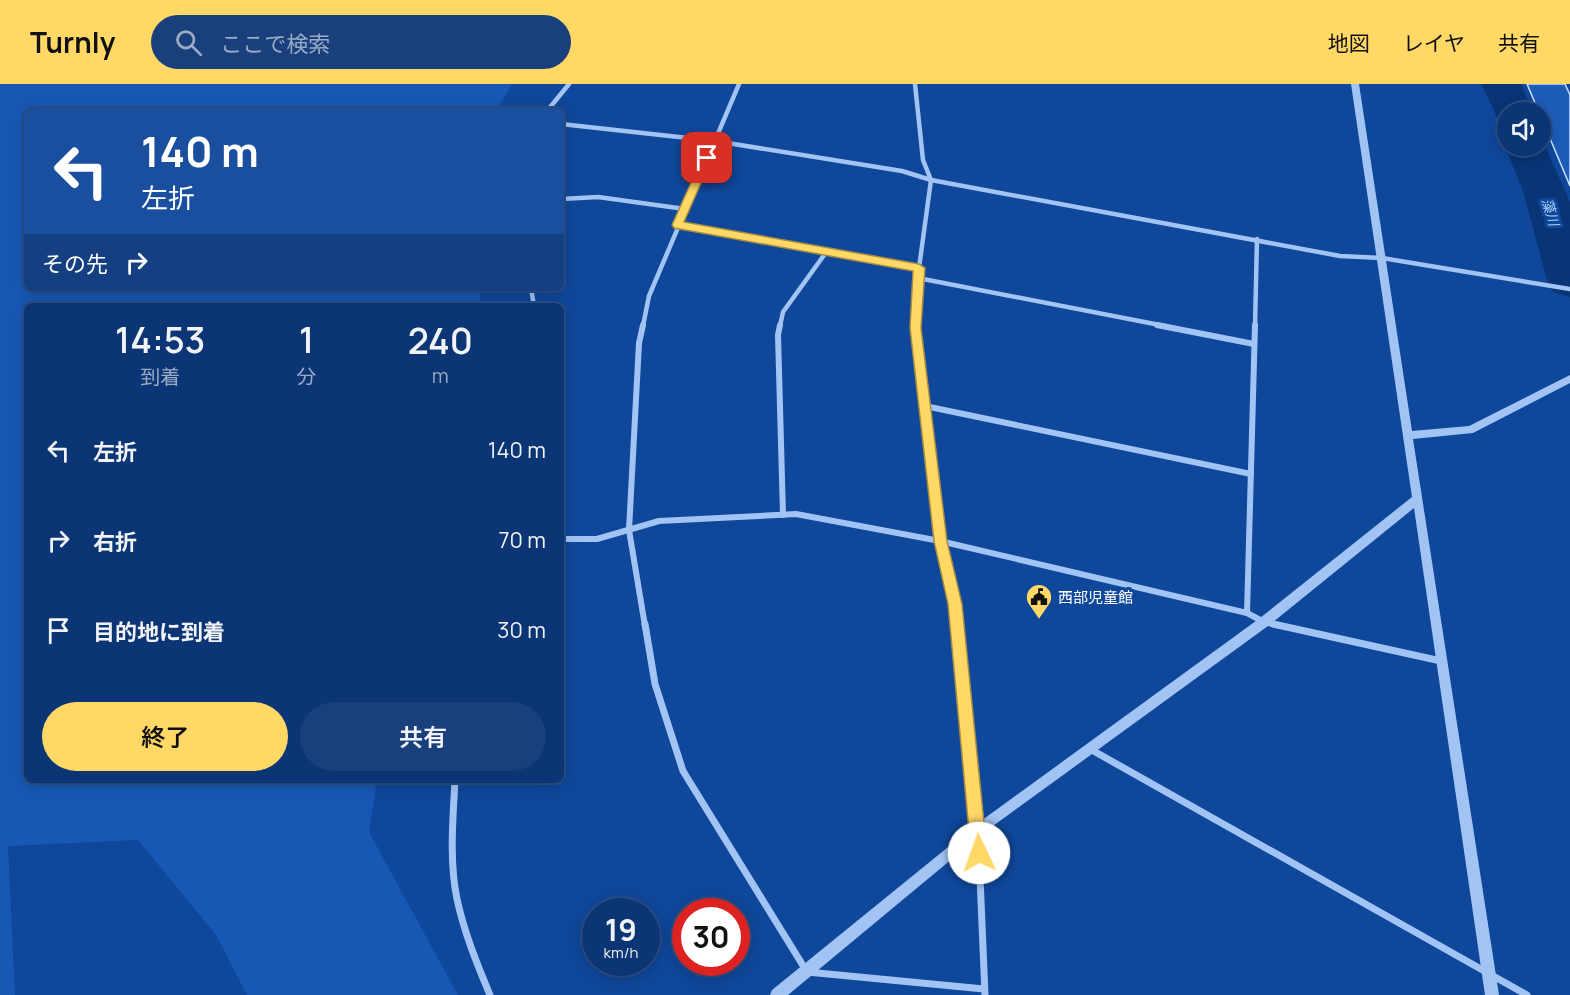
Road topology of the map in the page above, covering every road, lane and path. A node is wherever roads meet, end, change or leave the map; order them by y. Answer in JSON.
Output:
{"nodes":[{"id":1,"x":569,"y":84,"type":"edge"},
{"id":2,"x":739,"y":84,"type":"edge"},
{"id":3,"x":915,"y":84,"type":"edge"},
{"id":4,"x":1355,"y":84,"type":"edge"},
{"id":5,"x":550,"y":108,"type":"edge"},
{"id":6,"x":564,"y":124,"type":"edge"},
{"id":7,"x":715,"y":141,"type":"junction"},
{"id":8,"x":931,"y":180,"type":"junction"},
{"id":9,"x":564,"y":198,"type":"edge"},
{"id":10,"x":685,"y":209,"type":"junction"},
{"id":11,"x":678,"y":225,"type":"junction"},
{"id":12,"x":1257,"y":239,"type":"junction"},
{"id":13,"x":827,"y":251,"type":"junction"},
{"id":14,"x":1382,"y":258,"type":"junction"},
{"id":15,"x":919,"y":268,"type":"junction"},
{"id":16,"x":918,"y":278,"type":"junction"},
{"id":17,"x":1570,"y":289,"type":"edge"},
{"id":18,"x":1254,"y":344,"type":"junction"},
{"id":19,"x":1570,"y":379,"type":"edge"},
{"id":20,"x":925,"y":406,"type":"junction"},
{"id":21,"x":1408,"y":435,"type":"junction"},
{"id":22,"x":1251,"y":474,"type":"junction"},
{"id":23,"x":1417,"y":498,"type":"junction"},
{"id":24,"x":783,"y":515,"type":"junction"},
{"id":25,"x":629,"y":530,"type":"junction"},
{"id":26,"x":564,"y":539,"type":"edge"},
{"id":27,"x":940,"y":541,"type":"junction"},
{"id":28,"x":1247,"y":613,"type":"junction"},
{"id":29,"x":1264,"y":622,"type":"junction"},
{"id":30,"x":1441,"y":661,"type":"junction"},
{"id":31,"x":1090,"y":749,"type":"junction"},
{"id":32,"x":455,"y":783,"type":"edge"},
{"id":33,"x":978,"y":830,"type":"junction"},
{"id":34,"x":807,"y":972,"type":"junction"},
{"id":35,"x":1489,"y":972,"type":"junction"},
{"id":36,"x":985,"y":992,"type":"edge"},
{"id":37,"x":490,"y":995,"type":"edge"},
{"id":38,"x":777,"y":995,"type":"edge"},
{"id":39,"x":1492,"y":995,"type":"edge"},
{"id":40,"x":1527,"y":995,"type":"edge"}],
"edges":[{"from":1,"to":5,"type":"street"},
{"from":2,"to":7,"type":"street"},
{"from":3,"to":8,"type":"street"},
{"from":4,"to":14,"type":"street"},
{"from":6,"to":7,"type":"street"},
{"from":7,"to":8,"type":"street"},
{"from":7,"to":10,"type":"street"},
{"from":8,"to":12,"type":"street"},
{"from":8,"to":15,"type":"street"},
{"from":9,"to":10,"type":"street"},
{"from":10,"to":11,"type":"street"},
{"from":11,"to":13,"type":"street"},
{"from":11,"to":25,"type":"street"},
{"from":12,"to":14,"type":"street"},
{"from":12,"to":18,"type":"street"},
{"from":13,"to":15,"type":"street"},
{"from":13,"to":24,"type":"street"},
{"from":14,"to":17,"type":"street"},
{"from":14,"to":21,"type":"street"},
{"from":15,"to":16,"type":"street"},
{"from":16,"to":18,"type":"street"},
{"from":16,"to":20,"type":"street"},
{"from":18,"to":22,"type":"street"},
{"from":19,"to":21,"type":"street"},
{"from":20,"to":22,"type":"street"},
{"from":20,"to":27,"type":"street"},
{"from":21,"to":23,"type":"street"},
{"from":22,"to":28,"type":"street"},
{"from":23,"to":29,"type":"street"},
{"from":23,"to":30,"type":"street"},
{"from":24,"to":25,"type":"street"},
{"from":24,"to":27,"type":"street"},
{"from":25,"to":26,"type":"street"},
{"from":25,"to":34,"type":"street"},
{"from":27,"to":28,"type":"street"},
{"from":27,"to":33,"type":"street"},
{"from":28,"to":29,"type":"street"},
{"from":29,"to":30,"type":"street"},
{"from":29,"to":31,"type":"street"},
{"from":30,"to":35,"type":"street"},
{"from":31,"to":33,"type":"street"},
{"from":31,"to":35,"type":"street"},
{"from":32,"to":37,"type":"street"},
{"from":33,"to":34,"type":"street"},
{"from":33,"to":36,"type":"street"},
{"from":34,"to":36,"type":"street"},
{"from":34,"to":38,"type":"street"},
{"from":35,"to":39,"type":"street"},
{"from":35,"to":40,"type":"street"}]}
